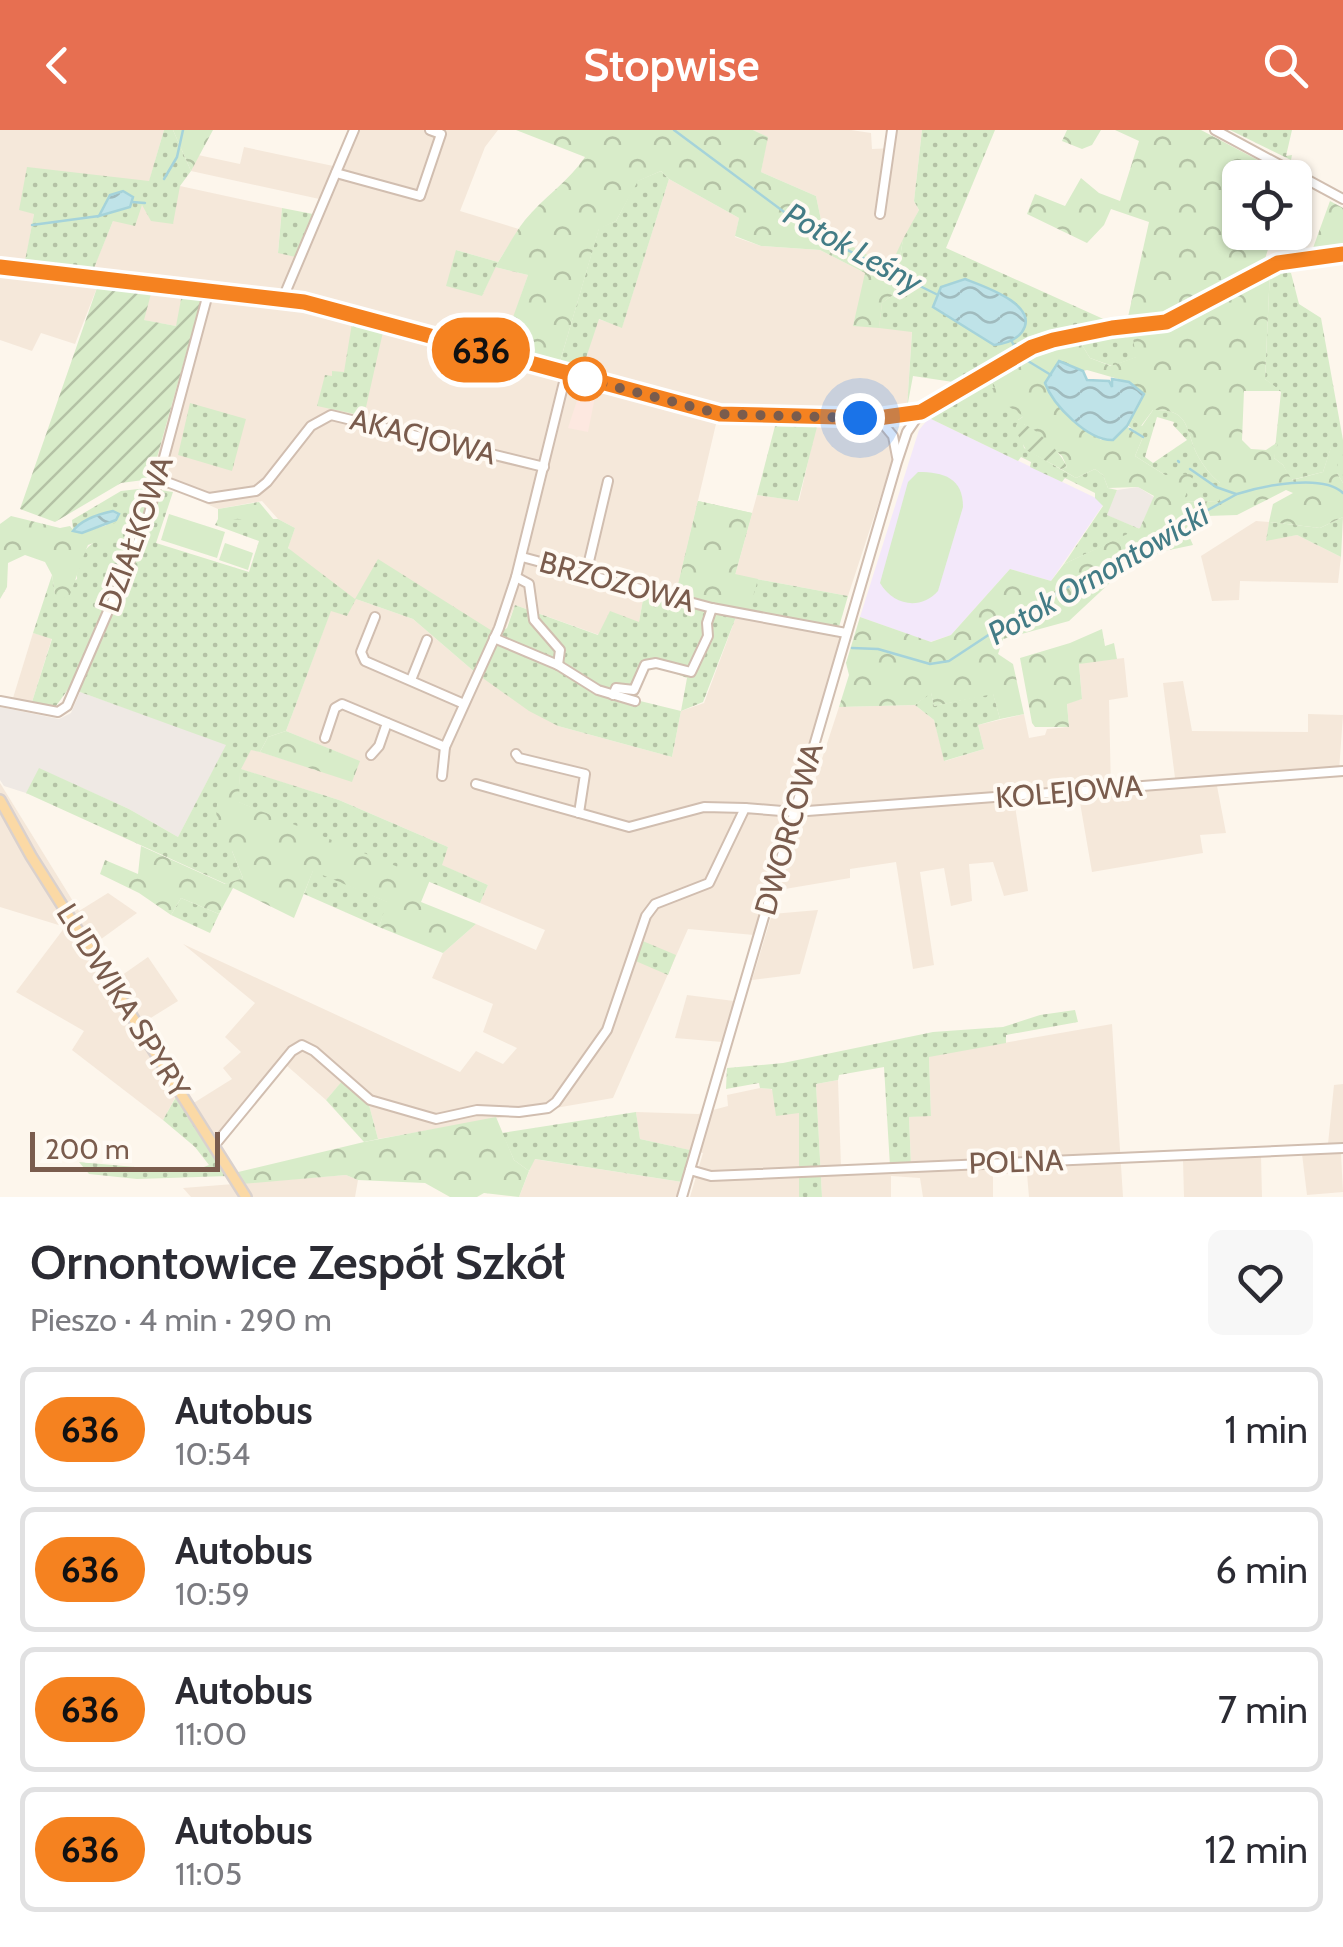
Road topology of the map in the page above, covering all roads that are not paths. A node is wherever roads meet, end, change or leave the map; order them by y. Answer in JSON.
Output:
{"nodes":[{"id":1,"x":354,"y":130,"type":"edge"},
{"id":2,"x":430,"y":130,"type":"edge"},
{"id":3,"x":892,"y":130,"type":"edge"},
{"id":4,"x":1214,"y":130,"type":"edge"},
{"id":5,"x":336,"y":173,"type":"junction"},
{"id":6,"x":1343,"y":199,"type":"edge"},
{"id":7,"x":880,"y":214,"type":"dead end"},
{"id":8,"x":1343,"y":254,"type":"edge"},
{"id":9,"x":0,"y":267,"type":"edge"},
{"id":10,"x":209,"y":290,"type":"junction"},
{"id":11,"x":283,"y":298,"type":"junction"},
{"id":12,"x":566,"y":374,"type":"junction"},
{"id":13,"x":921,"y":412,"type":"junction"},
{"id":14,"x":878,"y":418,"type":"junction"},
{"id":15,"x":900,"y":418,"type":"junction"},
{"id":16,"x":906,"y":433,"type":"junction"},
{"id":17,"x":892,"y":435,"type":"junction"},
{"id":18,"x":897,"y":462,"type":"junction"},
{"id":19,"x":544,"y":468,"type":"junction"},
{"id":20,"x":159,"y":479,"type":"junction"},
{"id":21,"x":608,"y":481,"type":"dead end"},
{"id":22,"x":522,"y":556,"type":"junction"},
{"id":23,"x":586,"y":574,"type":"junction"},
{"id":24,"x":516,"y":576,"type":"junction"},
{"id":25,"x":712,"y":608,"type":"junction"},
{"id":26,"x":375,"y":617,"type":"dead end"},
{"id":27,"x":846,"y":634,"type":"junction"},
{"id":28,"x":494,"y":638,"type":"junction"},
{"id":29,"x":428,"y":640,"type":"dead end"},
{"id":30,"x":558,"y":665,"type":"junction"},
{"id":31,"x":411,"y":680,"type":"junction"},
{"id":32,"x":613,"y":695,"type":"junction"},
{"id":33,"x":0,"y":701,"type":"edge"},
{"id":34,"x":635,"y":702,"type":"dead end"},
{"id":35,"x":464,"y":704,"type":"junction"},
{"id":36,"x":387,"y":723,"type":"junction"},
{"id":37,"x":325,"y":738,"type":"dead end"},
{"id":38,"x":445,"y":747,"type":"junction"},
{"id":39,"x":516,"y":754,"type":"dead end"},
{"id":40,"x":371,"y":755,"type":"dead end"},
{"id":41,"x":1343,"y":771,"type":"edge"},
{"id":42,"x":442,"y":776,"type":"dead end"},
{"id":43,"x":476,"y":784,"type":"dead end"},
{"id":44,"x":0,"y":800,"type":"edge"},
{"id":45,"x":745,"y":808,"type":"junction"},
{"id":46,"x":794,"y":812,"type":"junction"},
{"id":47,"x":580,"y":813,"type":"junction"},
{"id":48,"x":214,"y":1146,"type":"junction"},
{"id":49,"x":1343,"y":1148,"type":"edge"},
{"id":50,"x":690,"y":1170,"type":"junction"},
{"id":51,"x":246,"y":1197,"type":"edge"},
{"id":52,"x":682,"y":1197,"type":"edge"}],
"edges":[{"from":1,"to":5,"type":"street"},
{"from":2,"to":5,"type":"street"},
{"from":3,"to":7,"type":"street"},
{"from":4,"to":6,"type":"street"},
{"from":5,"to":11,"type":"street"},
{"from":8,"to":13,"type":"street"},
{"from":9,"to":10,"type":"street"},
{"from":10,"to":11,"type":"street"},
{"from":10,"to":20,"type":"street","name":"DZIAŁKOWA"},
{"from":11,"to":12,"type":"street"},
{"from":12,"to":14,"type":"street"},
{"from":12,"to":19,"type":"street"},
{"from":13,"to":15,"type":"street"},
{"from":13,"to":16,"type":"street","name":"DWORCOWA"},
{"from":14,"to":15,"type":"street"},
{"from":14,"to":17,"type":"street"},
{"from":15,"to":16,"type":"street"},
{"from":15,"to":17,"type":"street"},
{"from":16,"to":17,"type":"street"},
{"from":16,"to":18,"type":"street","name":"DWORCOWA"},
{"from":17,"to":18,"type":"street","name":"DWORCOWA"},
{"from":18,"to":27,"type":"street","name":"DWORCOWA"},
{"from":19,"to":20,"type":"street","name":"AKACJOWA"},
{"from":19,"to":22,"type":"street"},
{"from":20,"to":33,"type":"street","name":"DZIAŁKOWA"},
{"from":21,"to":23,"type":"street"},
{"from":22,"to":23,"type":"street","name":"BRZOZOWA"},
{"from":22,"to":24,"type":"street"},
{"from":23,"to":25,"type":"street","name":"BRZOZOWA"},
{"from":24,"to":28,"type":"street"},
{"from":24,"to":30,"type":"street"},
{"from":25,"to":27,"type":"street","name":"BRZOZOWA"},
{"from":25,"to":32,"type":"street","name":"BRZOZOWA"},
{"from":26,"to":31,"type":"street"},
{"from":27,"to":46,"type":"street","name":"DWORCOWA"},
{"from":28,"to":30,"type":"street"},
{"from":28,"to":35,"type":"street"},
{"from":29,"to":31,"type":"street"},
{"from":30,"to":32,"type":"street"},
{"from":31,"to":35,"type":"street"},
{"from":32,"to":34,"type":"street"},
{"from":35,"to":38,"type":"street"},
{"from":36,"to":37,"type":"street"},
{"from":36,"to":38,"type":"street"},
{"from":36,"to":40,"type":"street"},
{"from":38,"to":42,"type":"street"},
{"from":39,"to":47,"type":"street"},
{"from":41,"to":46,"type":"street","name":"KOLEJOWA"},
{"from":43,"to":47,"type":"street","name":"KOLEJOWA"},
{"from":44,"to":48,"type":"main road","name":"LUDWIKA SPYRY"},
{"from":45,"to":46,"type":"street","name":"KOLEJOWA"},
{"from":45,"to":47,"type":"street","name":"KOLEJOWA"},
{"from":45,"to":48,"type":"street"},
{"from":46,"to":50,"type":"street","name":"DWORCOWA"},
{"from":48,"to":51,"type":"main road","name":"LUDWIKA SPYRY"},
{"from":49,"to":50,"type":"street","name":"POLNA"},
{"from":50,"to":52,"type":"street","name":"DWORCOWA"}]}
